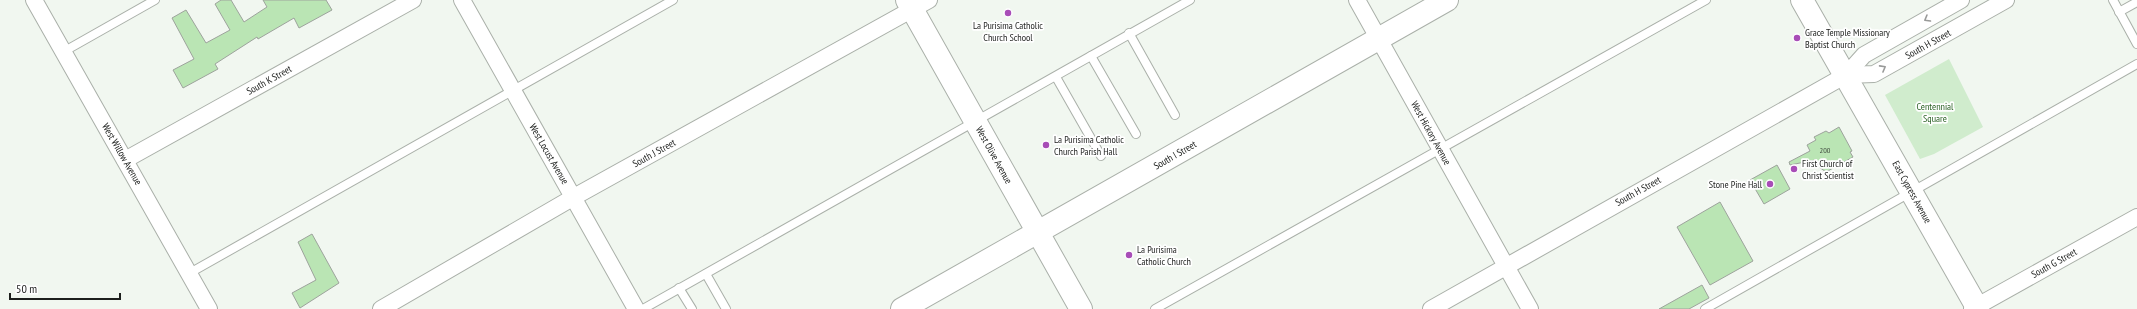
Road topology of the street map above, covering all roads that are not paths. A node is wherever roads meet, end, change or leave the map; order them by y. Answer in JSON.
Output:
{"nodes":[{"id":1,"x":34,"y":0,"type":"edge"},
{"id":2,"x":155,"y":0,"type":"edge"},
{"id":3,"x":413,"y":0,"type":"edge"},
{"id":4,"x":462,"y":0,"type":"edge"},
{"id":5,"x":673,"y":0,"type":"edge"},
{"id":6,"x":1190,"y":0,"type":"edge"},
{"id":7,"x":1357,"y":0,"type":"edge"},
{"id":8,"x":1447,"y":0,"type":"edge"},
{"id":9,"x":1706,"y":0,"type":"edge"},
{"id":10,"x":1802,"y":0,"type":"edge"},
{"id":11,"x":1961,"y":0,"type":"edge"},
{"id":12,"x":2006,"y":0,"type":"edge"},
{"id":13,"x":2112,"y":0,"type":"edge"},
{"id":14,"x":2137,"y":2,"type":"edge"},
{"id":15,"x":916,"y":3,"type":"edge"},
{"id":16,"x":2119,"y":12,"type":"junction"},
{"id":17,"x":1130,"y":34,"type":"junction"},
{"id":18,"x":1377,"y":38,"type":"junction"},
{"id":19,"x":2137,"y":44,"type":"edge"},
{"id":20,"x":63,"y":52,"type":"junction"},
{"id":21,"x":1091,"y":56,"type":"junction"},
{"id":22,"x":2137,"y":64,"type":"edge"},
{"id":23,"x":1846,"y":75,"type":"junction"},
{"id":24,"x":1056,"y":77,"type":"junction"},
{"id":25,"x":513,"y":91,"type":"junction"},
{"id":26,"x":1175,"y":115,"type":"dead end"},
{"id":27,"x":975,"y":122,"type":"junction"},
{"id":28,"x":1136,"y":134,"type":"dead end"},
{"id":29,"x":1440,"y":150,"type":"junction"},
{"id":30,"x":1101,"y":156,"type":"dead end"},
{"id":31,"x":126,"y":160,"type":"junction"},
{"id":32,"x":1912,"y":193,"type":"junction"},
{"id":33,"x":574,"y":197,"type":"junction"},
{"id":34,"x":2137,"y":217,"type":"edge"},
{"id":35,"x":1038,"y":233,"type":"junction"},
{"id":36,"x":1506,"y":265,"type":"junction"},
{"id":37,"x":188,"y":274,"type":"junction"},
{"id":38,"x":706,"y":274,"type":"junction"},
{"id":39,"x":679,"y":288,"type":"junction"},
{"id":40,"x":1975,"y":308,"type":"edge"},
{"id":41,"x":209,"y":309,"type":"edge"},
{"id":42,"x":381,"y":309,"type":"edge"},
{"id":43,"x":636,"y":309,"type":"edge"},
{"id":44,"x":643,"y":309,"type":"edge"},
{"id":45,"x":692,"y":309,"type":"edge"},
{"id":46,"x":726,"y":309,"type":"edge"},
{"id":47,"x":902,"y":309,"type":"edge"},
{"id":48,"x":1081,"y":309,"type":"edge"},
{"id":49,"x":1155,"y":309,"type":"edge"},
{"id":50,"x":1431,"y":309,"type":"edge"},
{"id":51,"x":1530,"y":309,"type":"edge"},
{"id":52,"x":1705,"y":309,"type":"edge"}],
"edges":[{"from":1,"to":20,"type":"street","name":"West Willow Avenue"},
{"from":2,"to":20,"type":"lane"},
{"from":3,"to":31,"type":"street","name":"South K Street"},
{"from":4,"to":25,"type":"street","name":"West Locust Avenue"},
{"from":5,"to":25,"type":"lane"},
{"from":6,"to":17,"type":"lane"},
{"from":7,"to":18,"type":"street","name":"West Hickory Avenue"},
{"from":8,"to":18,"type":"street","name":"South I Street"},
{"from":9,"to":29,"type":"lane"},
{"from":10,"to":23,"type":"street","name":"East Cypress Avenue"},
{"from":11,"to":23,"type":"street","name":"South H Street","one_way":true},
{"from":23,"to":12,"type":"street","name":"South H Street","one_way":true},
{"from":13,"to":16,"type":"lane"},
{"from":14,"to":16,"type":"lane"},
{"from":15,"to":27,"type":"street","name":"West Olive Avenue"},
{"from":15,"to":33,"type":"street","name":"South J Street"},
{"from":16,"to":19,"type":"lane"},
{"from":17,"to":21,"type":"lane"},
{"from":17,"to":26,"type":"lane"},
{"from":18,"to":29,"type":"street","name":"West Hickory Avenue"},
{"from":18,"to":35,"type":"street","name":"South I Street"},
{"from":20,"to":31,"type":"street","name":"West Willow Avenue"},
{"from":21,"to":24,"type":"lane"},
{"from":21,"to":28,"type":"lane"},
{"from":22,"to":32,"type":"lane"},
{"from":23,"to":32,"type":"street","name":"East Cypress Avenue"},
{"from":23,"to":36,"type":"street","name":"South H Street"},
{"from":24,"to":27,"type":"lane"},
{"from":24,"to":30,"type":"lane"},
{"from":25,"to":33,"type":"street","name":"West Locust Avenue"},
{"from":25,"to":37,"type":"lane"},
{"from":27,"to":35,"type":"street","name":"West Olive Avenue"},
{"from":27,"to":38,"type":"lane"},
{"from":29,"to":36,"type":"street","name":"West Hickory Avenue"},
{"from":29,"to":49,"type":"lane"},
{"from":31,"to":37,"type":"street","name":"West Willow Avenue"},
{"from":32,"to":40,"type":"street","name":"East Cypress Avenue"},
{"from":32,"to":52,"type":"lane"},
{"from":33,"to":42,"type":"street","name":"South J Street"},
{"from":33,"to":43,"type":"street","name":"West Locust Avenue"},
{"from":34,"to":40,"type":"street","name":"South G Street"},
{"from":35,"to":47,"type":"street","name":"South I Street"},
{"from":35,"to":48,"type":"street","name":"West Olive Avenue"},
{"from":36,"to":50,"type":"street","name":"South H Street"},
{"from":36,"to":51,"type":"street","name":"West Hickory Avenue"},
{"from":37,"to":41,"type":"street","name":"West Willow Avenue"},
{"from":38,"to":39,"type":"lane"},
{"from":38,"to":46,"type":"lane"},
{"from":39,"to":44,"type":"lane"},
{"from":39,"to":45,"type":"lane"}]}
